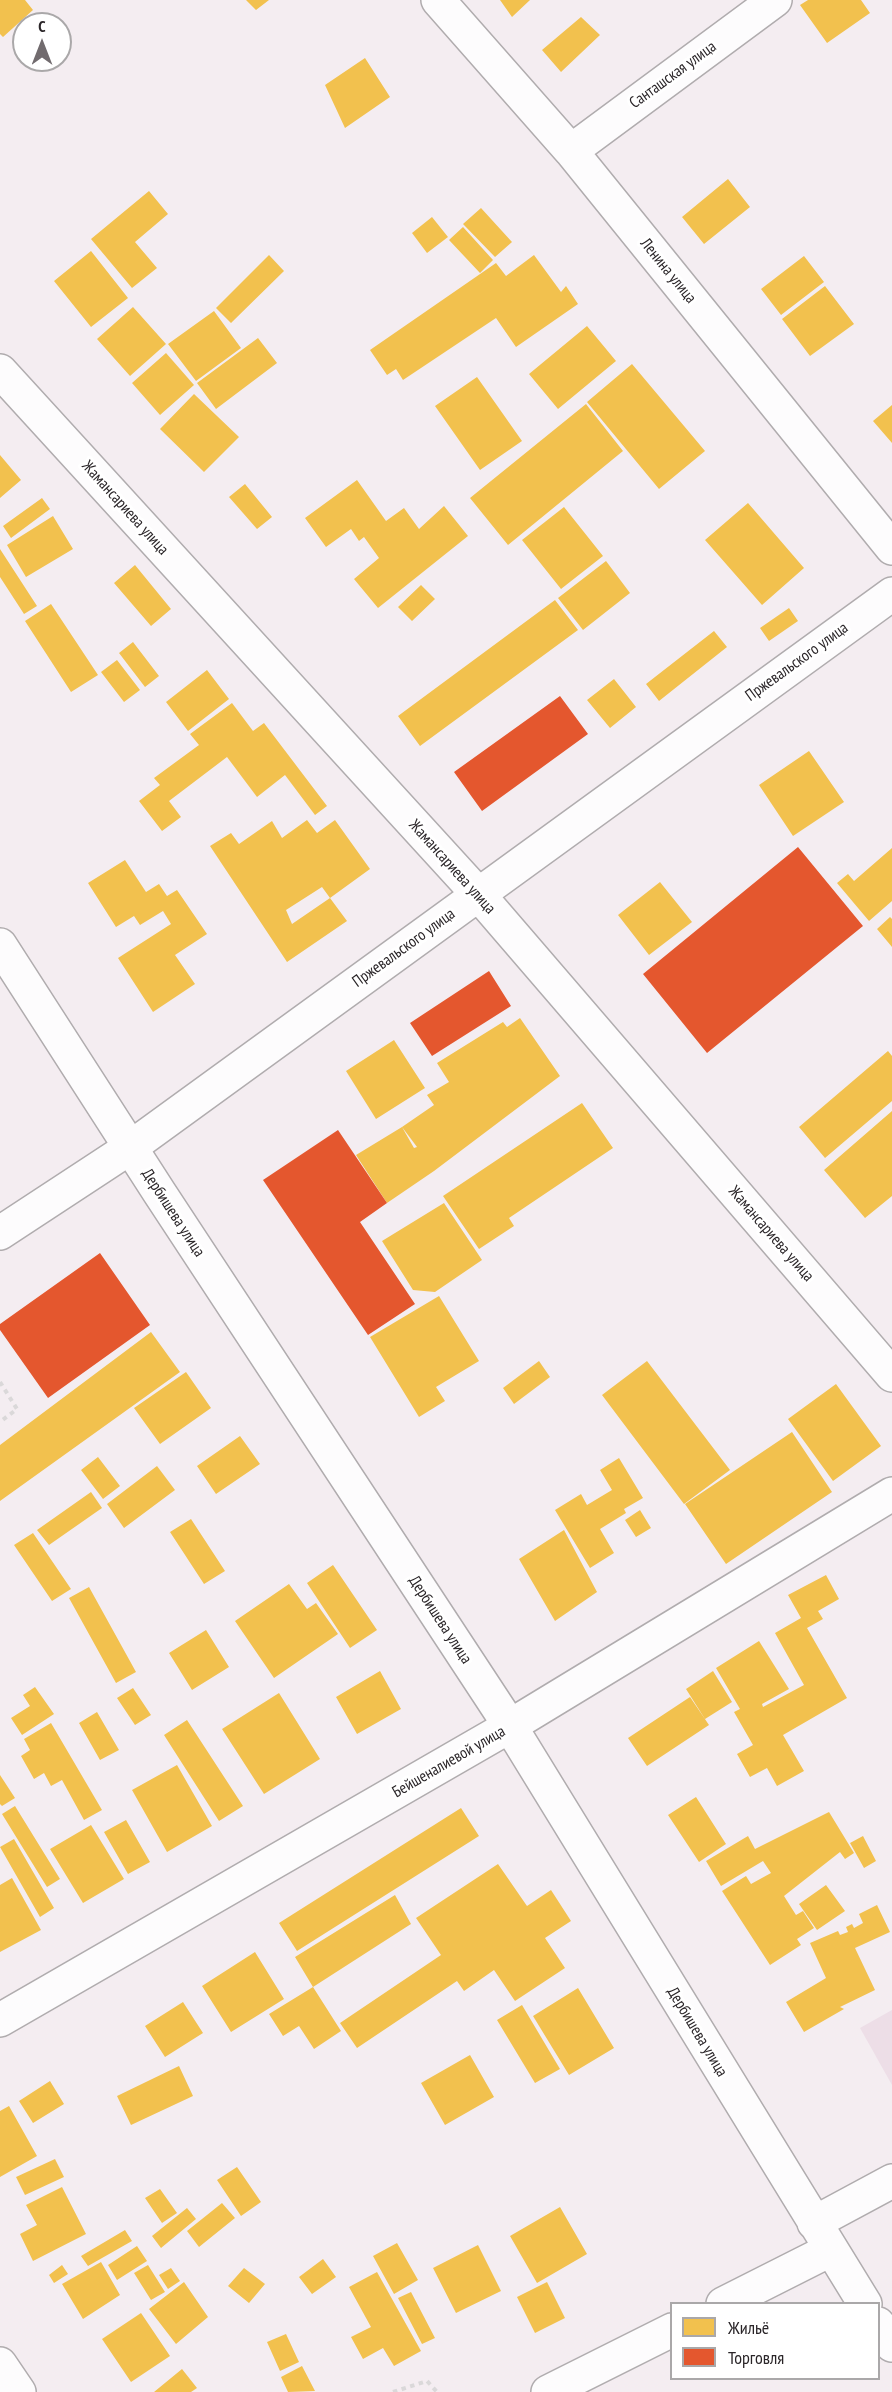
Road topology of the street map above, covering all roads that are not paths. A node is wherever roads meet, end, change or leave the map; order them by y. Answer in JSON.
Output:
{"nodes":[{"id":1,"x":438,"y":0,"type":"edge"},
{"id":2,"x":775,"y":0,"type":"edge"},
{"id":3,"x":571,"y":151,"type":"junction"},
{"id":4,"x":0,"y":371,"type":"edge"},
{"id":5,"x":892,"y":548,"type":"edge"},
{"id":6,"x":892,"y":594,"type":"edge"},
{"id":7,"x":478,"y":894,"type":"junction"},
{"id":8,"x":0,"y":945,"type":"edge"},
{"id":9,"x":131,"y":1147,"type":"junction"},
{"id":10,"x":0,"y":1233,"type":"edge"},
{"id":11,"x":892,"y":1375,"type":"edge"},
{"id":12,"x":892,"y":1494,"type":"edge"},
{"id":13,"x":510,"y":1726,"type":"junction"},
{"id":14,"x":0,"y":2020,"type":"edge"},
{"id":15,"x":892,"y":2181,"type":"edge"},
{"id":16,"x":822,"y":2236,"type":"junction"},
{"id":17,"x":726,"y":2302,"type":"edge"},
{"id":18,"x":864,"y":2302,"type":"edge"},
{"id":19,"x":880,"y":2326,"type":"edge"},
{"id":20,"x":670,"y":2331,"type":"edge"},
{"id":21,"x":892,"y":2345,"type":"edge"},
{"id":22,"x":0,"y":2364,"type":"edge"},
{"id":23,"x":19,"y":2392,"type":"edge"},
{"id":24,"x":548,"y":2392,"type":"edge"}],
"edges":[{"from":1,"to":3,"type":"street","name":"Ленина улица"},
{"from":2,"to":3,"type":"street","name":"Санташская улица"},
{"from":3,"to":5,"type":"street","name":"Ленина улица"},
{"from":4,"to":7,"type":"street","name":"Жамансариева улица"},
{"from":6,"to":7,"type":"street","name":"Пржевальского улица"},
{"from":7,"to":9,"type":"street","name":"Пржевальского улица"},
{"from":7,"to":11,"type":"street","name":"Жамансариева улица"},
{"from":8,"to":9,"type":"street","name":"Дербишева улица"},
{"from":9,"to":10,"type":"street","name":"Пржевальского улица"},
{"from":9,"to":13,"type":"street","name":"Дербишева улица"},
{"from":12,"to":13,"type":"street","name":"Бейшеналиевой улица"},
{"from":13,"to":14,"type":"street","name":"Бейшеналиевой улица"},
{"from":13,"to":16,"type":"street","name":"Дербишева улица"},
{"from":15,"to":16,"type":"street"},
{"from":16,"to":17,"type":"street"},
{"from":16,"to":18,"type":"street","name":"Дербишева улица"},
{"from":19,"to":21,"type":"street"},
{"from":20,"to":24,"type":"street"},
{"from":22,"to":23,"type":"street"}]}
